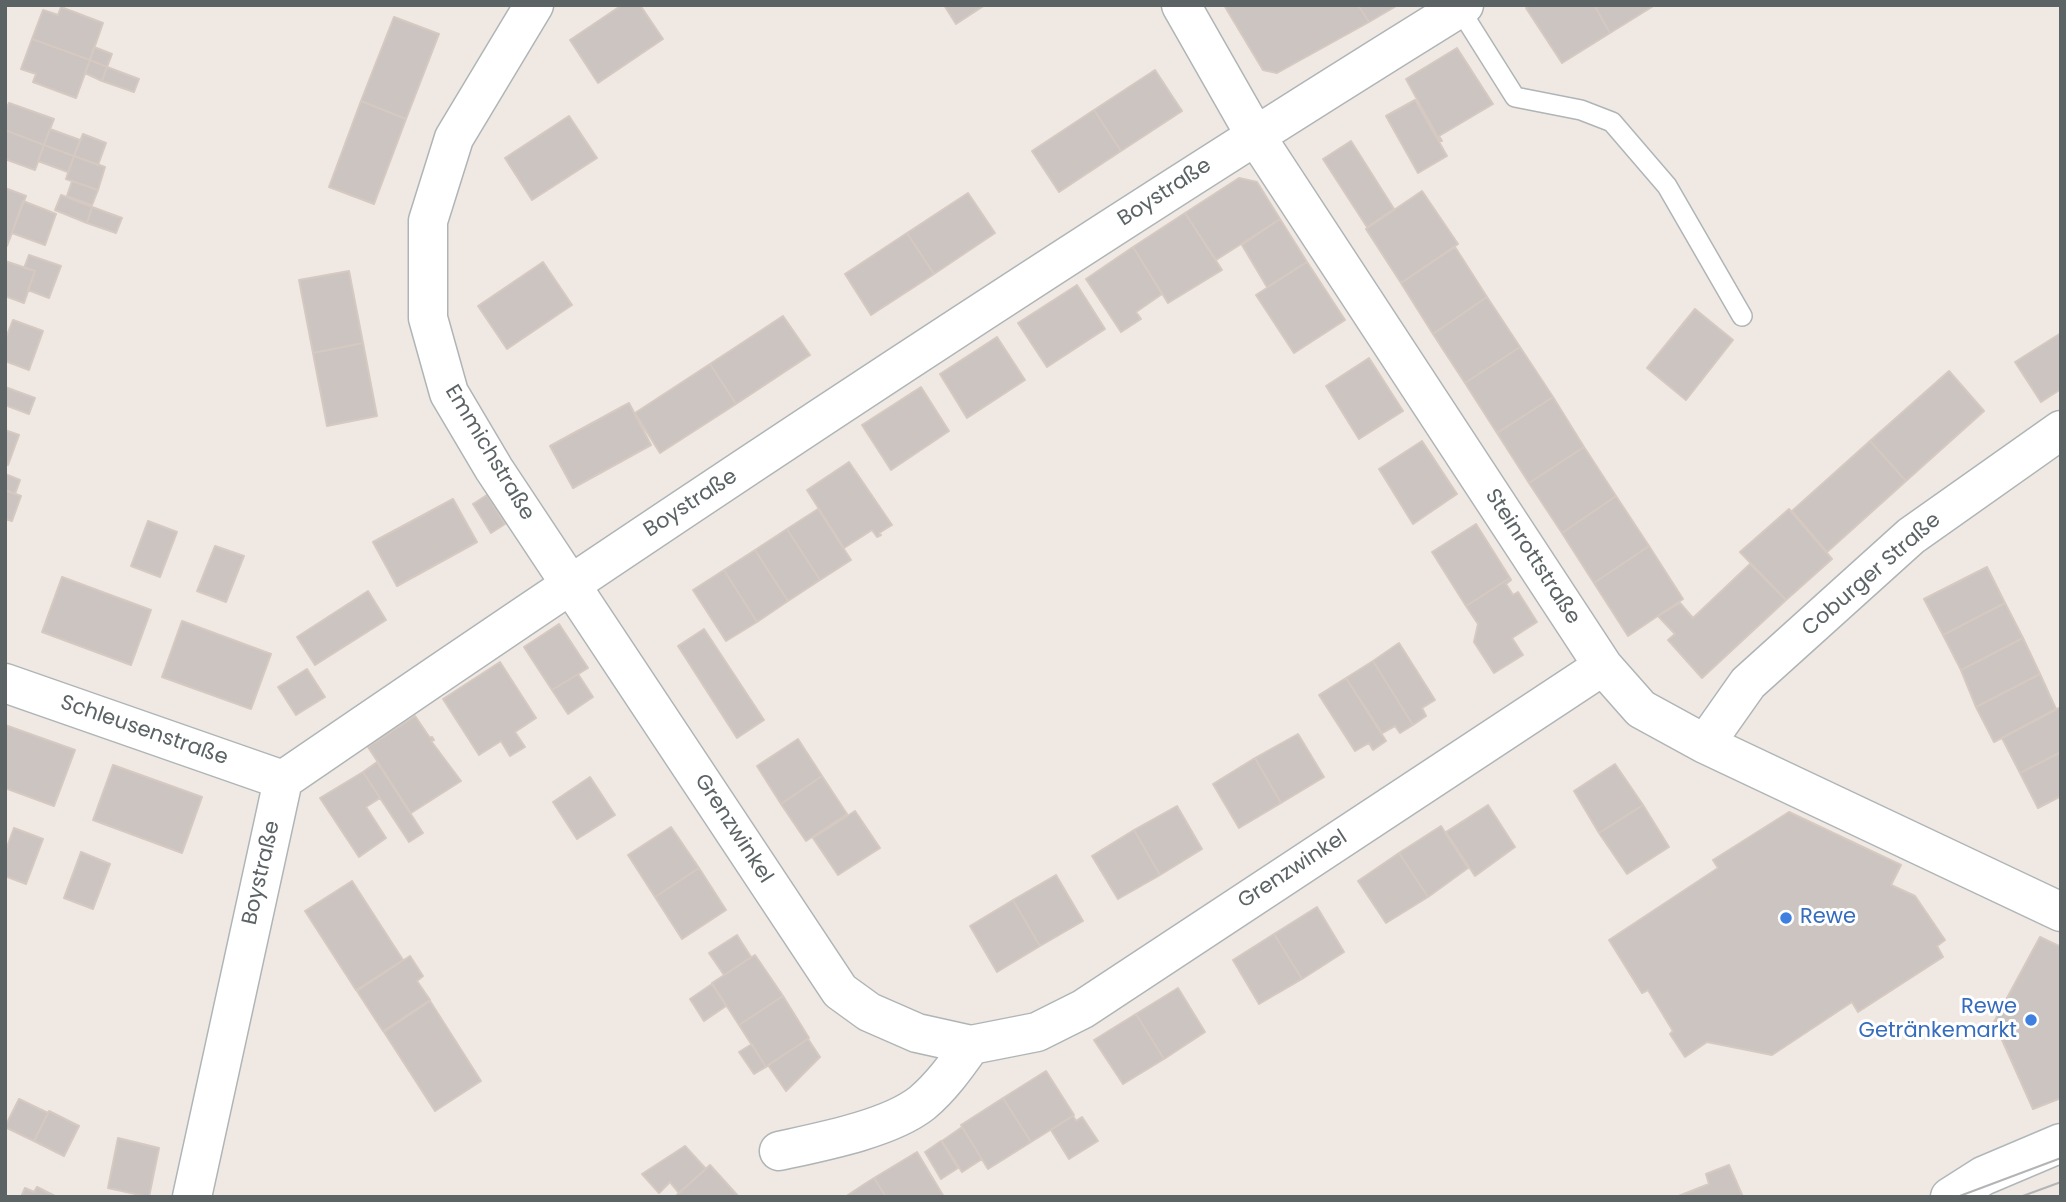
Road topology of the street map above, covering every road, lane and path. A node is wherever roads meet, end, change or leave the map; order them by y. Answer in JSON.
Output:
{"nodes":[{"id":1,"x":534,"y":5,"type":"edge"},
{"id":2,"x":1181,"y":5,"type":"edge"},
{"id":3,"x":1462,"y":7,"type":"edge"},
{"id":4,"x":1255,"y":135,"type":"junction"},
{"id":5,"x":1742,"y":316,"type":"dead end"},
{"id":6,"x":2061,"y":430,"type":"edge"},
{"id":7,"x":570,"y":583,"type":"junction"},
{"id":8,"x":1603,"y":666,"type":"junction"},
{"id":9,"x":5,"y":683,"type":"edge"},
{"id":10,"x":1705,"y":744,"type":"junction"},
{"id":11,"x":283,"y":780,"type":"junction"},
{"id":12,"x":2061,"y":912,"type":"edge"},
{"id":13,"x":971,"y":1045,"type":"junction"},
{"id":14,"x":2061,"y":1143,"type":"edge"},
{"id":15,"x":779,"y":1151,"type":"dead end"},
{"id":16,"x":192,"y":1197,"type":"edge"},
{"id":17,"x":1950,"y":1197,"type":"edge"}],
"edges":[{"from":1,"to":7,"type":"street","name":"Emmichstraße"},
{"from":2,"to":4,"type":"street","name":"Steinrottstraße"},
{"from":3,"to":4,"type":"street","name":"Boystraße"},
{"from":3,"to":5,"type":"lane"},
{"from":4,"to":7,"type":"street","name":"Boystraße"},
{"from":4,"to":8,"type":"street","name":"Steinrottstraße"},
{"from":6,"to":10,"type":"street","name":"Coburger Straße"},
{"from":7,"to":11,"type":"street","name":"Boystraße"},
{"from":7,"to":13,"type":"street","name":"Grenzwinkel"},
{"from":8,"to":10,"type":"street","name":"Steinrottstraße"},
{"from":8,"to":13,"type":"street","name":"Grenzwinkel"},
{"from":9,"to":11,"type":"street","name":"Schleusenstraße"},
{"from":10,"to":12,"type":"street","name":"Steinrottstraße"},
{"from":11,"to":16,"type":"street","name":"Boystraße"},
{"from":13,"to":15,"type":"street"},
{"from":14,"to":17,"type":"street"}]}
